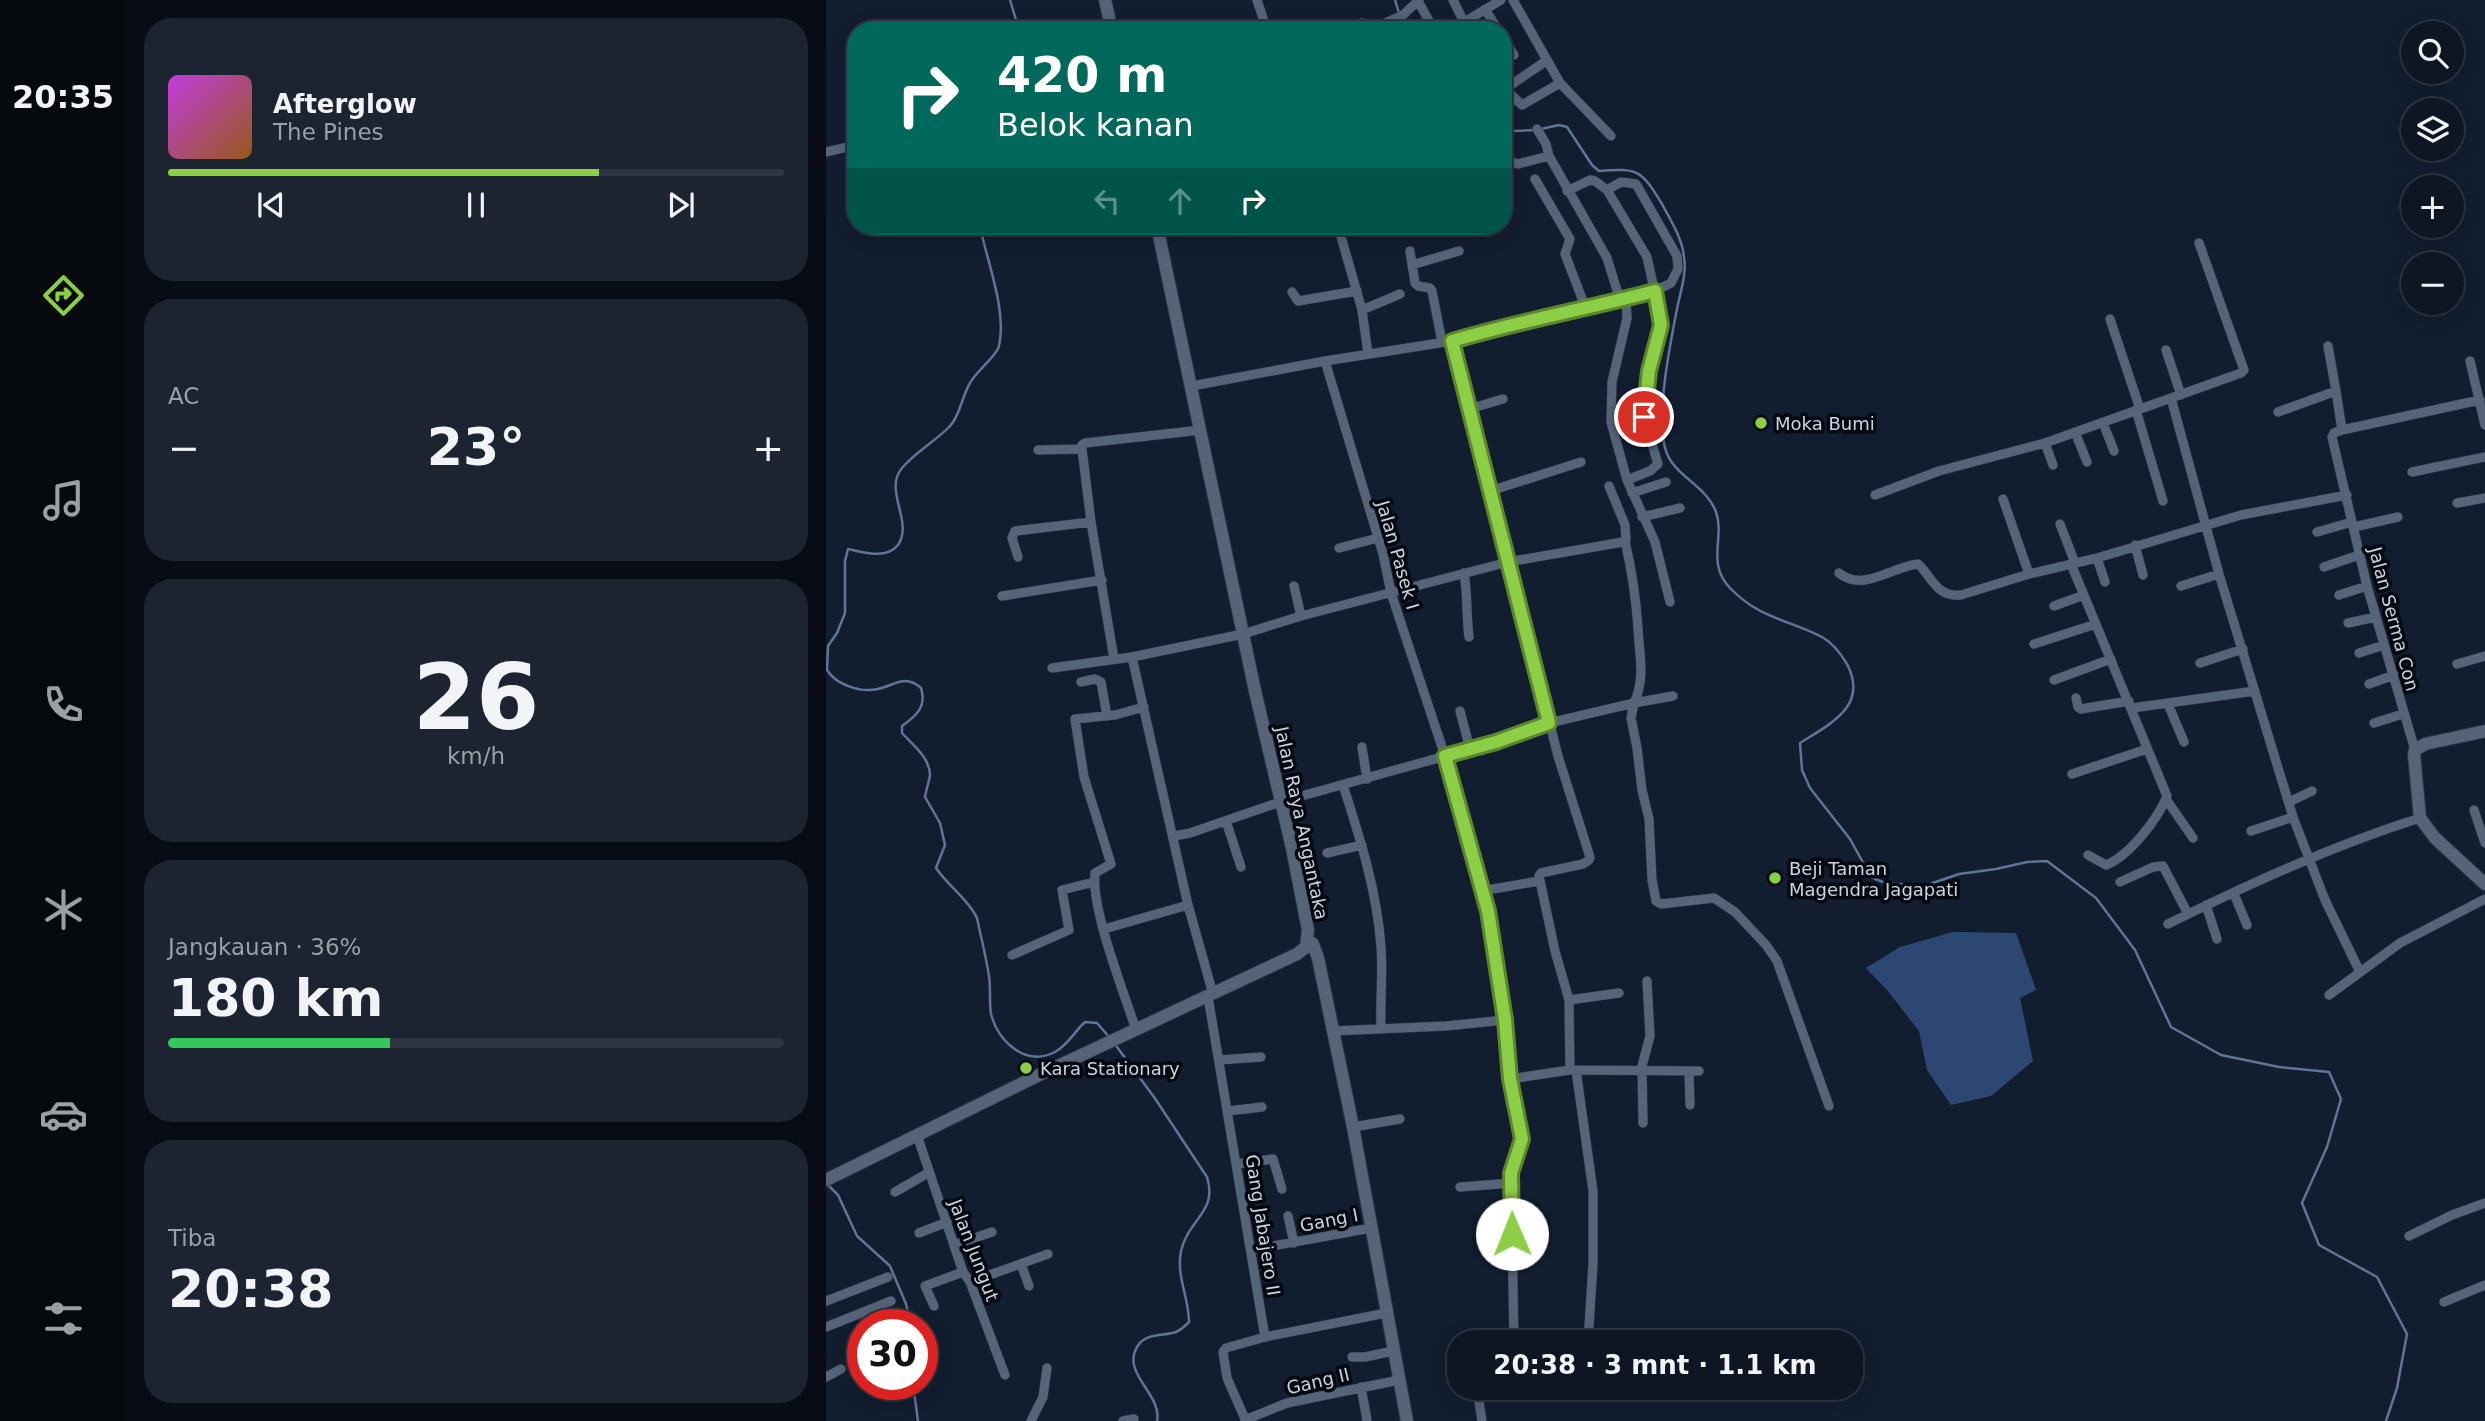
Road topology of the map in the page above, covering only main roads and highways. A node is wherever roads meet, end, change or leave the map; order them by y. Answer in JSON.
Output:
{"nodes":[{"id":1,"x":1105,"y":0,"type":"edge"},
{"id":2,"x":1110,"y":21,"type":"edge"},
{"id":3,"x":1161,"y":235,"type":"edge"},
{"id":4,"x":2485,"y":731,"type":"edge"},
{"id":5,"x":2484,"y":881,"type":"edge"},
{"id":6,"x":1307,"y":940,"type":"junction"},
{"id":7,"x":830,"y":1178,"type":"edge"},
{"id":8,"x":1406,"y":1421,"type":"edge"}],
"edges":[{"from":1,"to":2,"type":"main road"},
{"from":3,"to":6,"type":"main road","name":"Jalan Raya Angantaka"},
{"from":4,"to":5,"type":"main road"},
{"from":6,"to":7,"type":"main road","name":"Jalan Raya Angantaka"},
{"from":6,"to":8,"type":"main road"}]}
